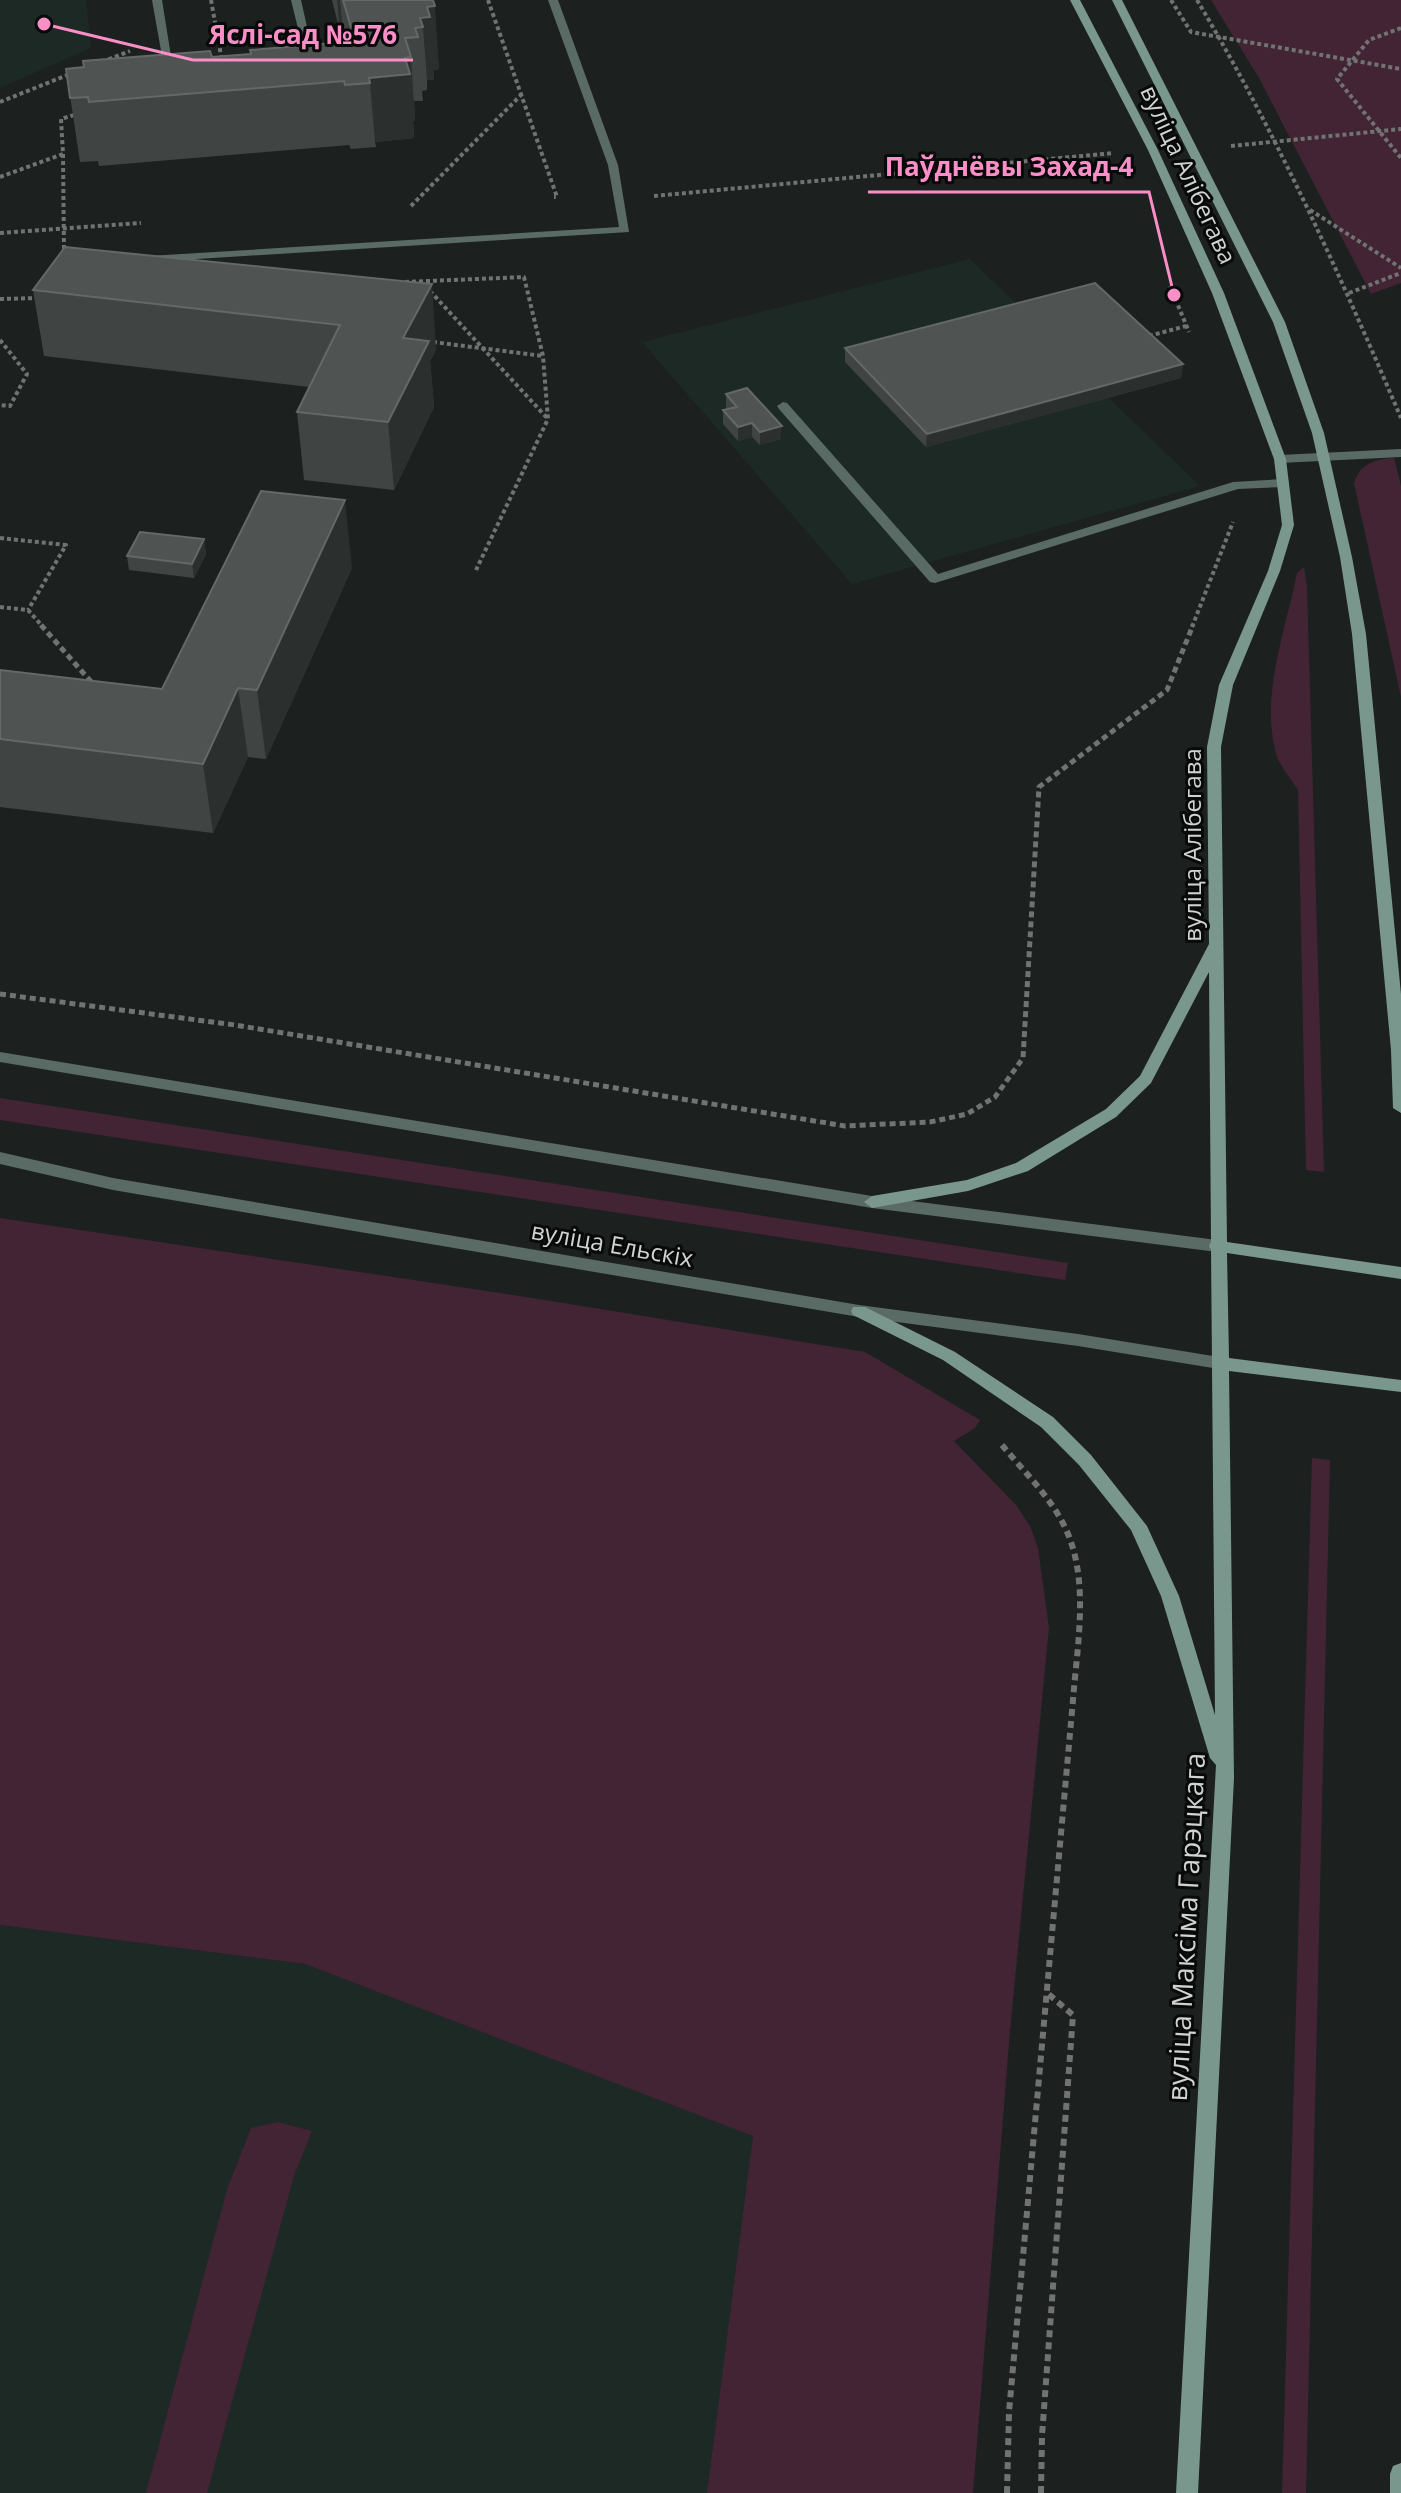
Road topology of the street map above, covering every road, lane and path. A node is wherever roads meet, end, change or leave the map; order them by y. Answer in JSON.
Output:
{"nodes":[{"id":1,"x":157,"y":0,"type":"edge"},
{"id":2,"x":211,"y":0,"type":"edge"},
{"id":3,"x":296,"y":0,"type":"edge"},
{"id":4,"x":488,"y":0,"type":"edge"},
{"id":5,"x":553,"y":0,"type":"edge"},
{"id":6,"x":1075,"y":0,"type":"edge"},
{"id":7,"x":1117,"y":0,"type":"edge"},
{"id":8,"x":1171,"y":0,"type":"edge"},
{"id":9,"x":1197,"y":0,"type":"edge"},
{"id":10,"x":1401,"y":28,"type":"edge"},
{"id":11,"x":164,"y":37,"type":"junction"},
{"id":12,"x":1219,"y":37,"type":"junction"},
{"id":13,"x":1351,"y":60,"type":"junction"},
{"id":14,"x":100,"y":63,"type":"edge"},
{"id":15,"x":1401,"y":69,"type":"edge"},
{"id":16,"x":313,"y":70,"type":"edge"},
{"id":17,"x":74,"y":73,"type":"edge"},
{"id":18,"x":225,"y":75,"type":"edge"},
{"id":19,"x":171,"y":81,"type":"edge"},
{"id":20,"x":522,"y":94,"type":"junction"},
{"id":21,"x":75,"y":101,"type":"edge"},
{"id":22,"x":0,"y":102,"type":"edge"},
{"id":23,"x":91,"y":113,"type":"edge"},
{"id":24,"x":76,"y":114,"type":"junction"},
{"id":25,"x":1401,"y":129,"type":"edge"},
{"id":26,"x":1378,"y":132,"type":"junction"},
{"id":27,"x":1277,"y":144,"type":"junction"},
{"id":28,"x":1217,"y":146,"type":"dead end"},
{"id":29,"x":1114,"y":153,"type":"dead end"},
{"id":30,"x":63,"y":154,"type":"junction"},
{"id":31,"x":1401,"y":158,"type":"edge"},
{"id":32,"x":0,"y":177,"type":"edge"},
{"id":33,"x":542,"y":198,"type":"dead end"},
{"id":34,"x":621,"y":199,"type":"junction"},
{"id":35,"x":426,"y":205,"type":"dead end"},
{"id":36,"x":1309,"y":209,"type":"junction"},
{"id":37,"x":144,"y":223,"type":"dead end"},
{"id":38,"x":65,"y":228,"type":"junction"},
{"id":39,"x":0,"y":233,"type":"edge"},
{"id":40,"x":63,"y":256,"type":"edge"},
{"id":41,"x":137,"y":260,"type":"edge"},
{"id":42,"x":1401,"y":270,"type":"edge"},
{"id":43,"x":421,"y":281,"type":"junction"},
{"id":44,"x":390,"y":283,"type":"edge"},
{"id":45,"x":1349,"y":293,"type":"junction"},
{"id":46,"x":47,"y":297,"type":"dead end"},
{"id":47,"x":0,"y":299,"type":"edge"},
{"id":48,"x":1193,"y":338,"type":"dead end"},
{"id":49,"x":1139,"y":339,"type":"edge"},
{"id":50,"x":0,"y":340,"type":"edge"},
{"id":51,"x":421,"y":340,"type":"edge"},
{"id":52,"x":483,"y":348,"type":"junction"},
{"id":53,"x":543,"y":356,"type":"junction"},
{"id":54,"x":0,"y":405,"type":"edge"},
{"id":55,"x":783,"y":406,"type":"dead end"},
{"id":56,"x":1401,"y":418,"type":"edge"},
{"id":57,"x":548,"y":419,"type":"junction"},
{"id":58,"x":1401,"y":453,"type":"edge"},
{"id":59,"x":1323,"y":456,"type":"junction"},
{"id":60,"x":1280,"y":459,"type":"junction"},
{"id":61,"x":1283,"y":483,"type":"junction"},
{"id":62,"x":1237,"y":485,"type":"junction"},
{"id":63,"x":0,"y":538,"type":"edge"},
{"id":64,"x":476,"y":570,"type":"dead end"},
{"id":65,"x":0,"y":607,"type":"edge"},
{"id":66,"x":28,"y":610,"type":"junction"},
{"id":67,"x":102,"y":693,"type":"edge"},
{"id":68,"x":1218,"y":941,"type":"junction"},
{"id":69,"x":0,"y":994,"type":"edge"},
{"id":70,"x":1400,"y":1052,"type":"edge"},
{"id":71,"x":0,"y":1057,"type":"edge"},
{"id":72,"x":1401,"y":1108,"type":"edge"},
{"id":73,"x":0,"y":1158,"type":"edge"},
{"id":74,"x":872,"y":1202,"type":"junction"},
{"id":75,"x":1217,"y":1246,"type":"junction"},
{"id":76,"x":1401,"y":1273,"type":"edge"},
{"id":77,"x":859,"y":1311,"type":"junction"},
{"id":78,"x":1219,"y":1363,"type":"junction"},
{"id":79,"x":1401,"y":1386,"type":"edge"},
{"id":80,"x":1002,"y":1445,"type":"dead end"},
{"id":81,"x":1225,"y":1778,"type":"junction"},
{"id":82,"x":1045,"y":1992,"type":"junction"},
{"id":83,"x":1401,"y":2474,"type":"edge"},
{"id":84,"x":1007,"y":2493,"type":"edge"},
{"id":85,"x":1041,"y":2493,"type":"edge"},
{"id":86,"x":1187,"y":2493,"type":"edge"},
{"id":87,"x":1401,"y":2493,"type":"edge"}],
"edges":[{"from":1,"to":11,"type":"street"},
{"from":2,"to":18,"type":"path"},
{"from":3,"to":16,"type":"street"},
{"from":4,"to":20,"type":"path"},
{"from":5,"to":34,"type":"street"},
{"from":6,"to":60,"type":"main road","name":"вуліца Алібегава"},
{"from":7,"to":59,"type":"main road","name":"вуліца Алібегава"},
{"from":8,"to":12,"type":"path"},
{"from":9,"to":12,"type":"path"},
{"from":10,"to":13,"type":"path"},
{"from":11,"to":14,"type":"path"},
{"from":11,"to":19,"type":"street"},
{"from":12,"to":13,"type":"path"},
{"from":12,"to":27,"type":"path"},
{"from":13,"to":15,"type":"path"},
{"from":13,"to":26,"type":"path"},
{"from":17,"to":22,"type":"path"},
{"from":20,"to":33,"type":"path"},
{"from":20,"to":35,"type":"path"},
{"from":21,"to":24,"type":"path"},
{"from":23,"to":24,"type":"path"},
{"from":24,"to":30,"type":"path"},
{"from":25,"to":26,"type":"path"},
{"from":26,"to":27,"type":"path"},
{"from":26,"to":31,"type":"path"},
{"from":27,"to":28,"type":"path"},
{"from":27,"to":36,"type":"path"},
{"from":29,"to":34,"type":"path"},
{"from":30,"to":32,"type":"path"},
{"from":30,"to":38,"type":"path"},
{"from":34,"to":41,"type":"street"},
{"from":36,"to":42,"type":"path"},
{"from":36,"to":45,"type":"path"},
{"from":37,"to":38,"type":"path"},
{"from":38,"to":39,"type":"path"},
{"from":38,"to":40,"type":"path"},
{"from":42,"to":45,"type":"path"},
{"from":43,"to":44,"type":"path"},
{"from":43,"to":52,"type":"path"},
{"from":43,"to":53,"type":"path"},
{"from":45,"to":56,"type":"path"},
{"from":46,"to":47,"type":"path"},
{"from":48,"to":49,"type":"path"},
{"from":50,"to":54,"type":"path"},
{"from":51,"to":52,"type":"path"},
{"from":52,"to":53,"type":"path"},
{"from":52,"to":57,"type":"path"},
{"from":53,"to":57,"type":"path"},
{"from":55,"to":62,"type":"street"},
{"from":57,"to":64,"type":"path"},
{"from":58,"to":59,"type":"street"},
{"from":59,"to":60,"type":"street"},
{"from":59,"to":70,"type":"main road","name":"вуліца Алібегава"},
{"from":60,"to":61,"type":"main road","name":"вуліца Алібегава"},
{"from":61,"to":62,"type":"street"},
{"from":61,"to":68,"type":"main road","name":"вуліца Алібегава"},
{"from":62,"to":69,"type":"path"},
{"from":63,"to":66,"type":"path"},
{"from":65,"to":66,"type":"path"},
{"from":66,"to":67,"type":"path"},
{"from":68,"to":74,"type":"main road"},
{"from":68,"to":75,"type":"main road","name":"вуліца Алібегава"},
{"from":70,"to":72,"type":"main road","name":"вуліца Алібегава"},
{"from":71,"to":74,"type":"street"},
{"from":73,"to":77,"type":"street","name":"вуліца Ельскіх"},
{"from":74,"to":75,"type":"street"},
{"from":75,"to":76,"type":"main road"},
{"from":75,"to":78,"type":"main road","name":"вуліца Алібегава"},
{"from":77,"to":78,"type":"street","name":"вуліца Ельскіх"},
{"from":77,"to":81,"type":"main road"},
{"from":78,"to":79,"type":"main road"},
{"from":78,"to":81,"type":"main road","name":"вуліца Максіма Гарэцкага"},
{"from":80,"to":82,"type":"path"},
{"from":81,"to":86,"type":"main road","name":"вуліца Максіма Гарэцкага"},
{"from":82,"to":84,"type":"path"},
{"from":82,"to":85,"type":"path"},
{"from":83,"to":87,"type":"main road"}]}
